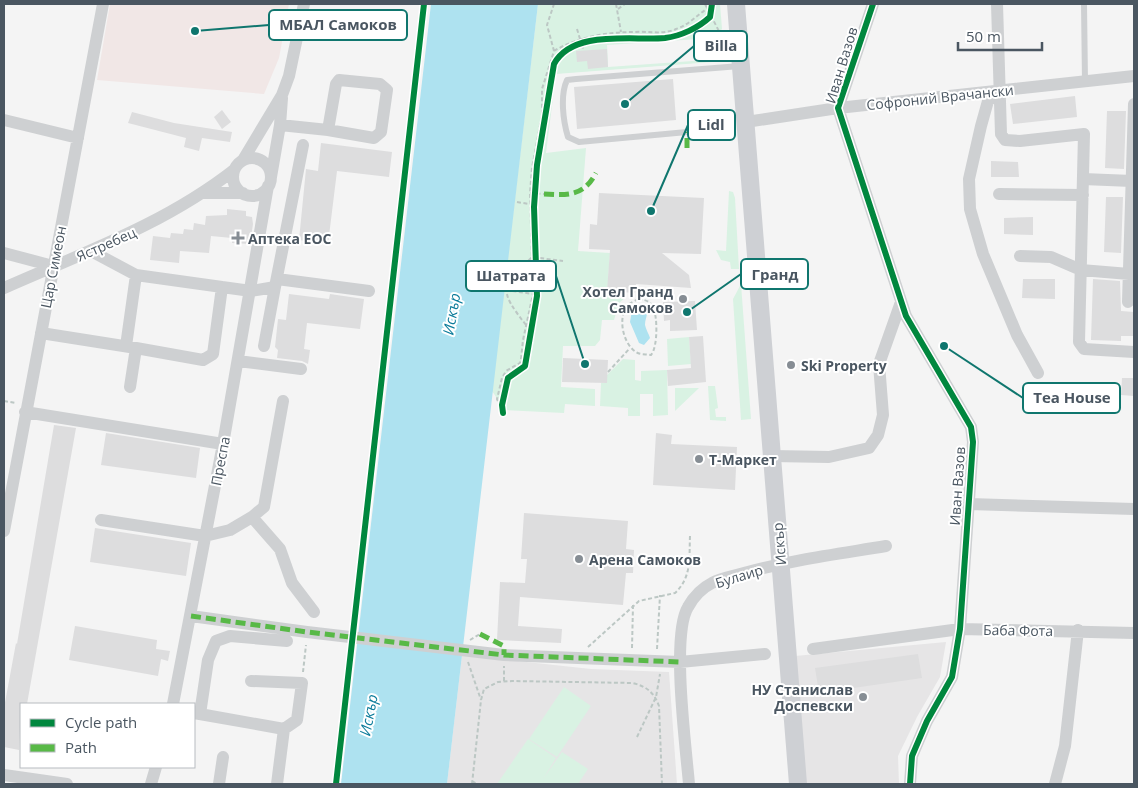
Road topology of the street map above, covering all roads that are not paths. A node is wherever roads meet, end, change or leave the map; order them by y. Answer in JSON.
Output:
{"nodes":[{"id":1,"x":102,"y":4,"type":"edge"},
{"id":2,"x":304,"y":4,"type":"edge"},
{"id":3,"x":736,"y":4,"type":"edge"},
{"id":4,"x":872,"y":4,"type":"edge"},
{"id":5,"x":997,"y":4,"type":"edge"},
{"id":6,"x":1084,"y":4,"type":"edge"},
{"id":7,"x":741,"y":66,"type":"junction"},
{"id":8,"x":1134,"y":76,"type":"edge"},
{"id":9,"x":1085,"y":82,"type":"junction"},
{"id":10,"x":1000,"y":91,"type":"junction"},
{"id":11,"x":282,"y":95,"type":"junction"},
{"id":12,"x":1134,"y":104,"type":"edge"},
{"id":13,"x":838,"y":108,"type":"junction"},
{"id":14,"x":4,"y":120,"type":"edge"},
{"id":15,"x":746,"y":122,"type":"junction"},
{"id":16,"x":280,"y":125,"type":"junction"},
{"id":17,"x":328,"y":130,"type":"junction"},
{"id":18,"x":687,"y":132,"type":"dead end"},
{"id":19,"x":78,"y":138,"type":"junction"},
{"id":20,"x":303,"y":145,"type":"dead end"},
{"id":21,"x":238,"y":165,"type":"junction"},
{"id":22,"x":1083,"y":179,"type":"junction"},
{"id":23,"x":1132,"y":181,"type":"junction"},
{"id":24,"x":269,"y":182,"type":"junction"},
{"id":25,"x":205,"y":193,"type":"junction"},
{"id":26,"x":248,"y":194,"type":"junction"},
{"id":27,"x":999,"y":194,"type":"dead end"},
{"id":28,"x":1083,"y":195,"type":"junction"},
{"id":29,"x":1133,"y":207,"type":"edge"},
{"id":30,"x":261,"y":216,"type":"junction"},
{"id":31,"x":91,"y":251,"type":"junction"},
{"id":32,"x":4,"y":253,"type":"edge"},
{"id":33,"x":1020,"y":256,"type":"dead end"},
{"id":34,"x":53,"y":266,"type":"junction"},
{"id":35,"x":1081,"y":270,"type":"junction"},
{"id":36,"x":1129,"y":274,"type":"junction"},
{"id":37,"x":136,"y":275,"type":"junction"},
{"id":38,"x":276,"y":283,"type":"junction"},
{"id":39,"x":222,"y":287,"type":"junction"},
{"id":40,"x":4,"y":288,"type":"edge"},
{"id":41,"x":251,"y":290,"type":"junction"},
{"id":42,"x":369,"y":292,"type":"dead end"},
{"id":43,"x":900,"y":302,"type":"junction"},
{"id":44,"x":1128,"y":302,"type":"dead end"},
{"id":45,"x":40,"y":333,"type":"junction"},
{"id":46,"x":264,"y":346,"type":"dead end"},
{"id":47,"x":131,"y":347,"type":"junction"},
{"id":48,"x":1134,"y":352,"type":"edge"},
{"id":49,"x":238,"y":361,"type":"junction"},
{"id":50,"x":301,"y":369,"type":"dead end"},
{"id":51,"x":1038,"y":373,"type":"dead end"},
{"id":52,"x":130,"y":387,"type":"dead end"},
{"id":53,"x":283,"y":401,"type":"dead end"},
{"id":54,"x":25,"y":412,"type":"junction"},
{"id":55,"x":223,"y":444,"type":"junction"},
{"id":56,"x":772,"y":456,"type":"junction"},
{"id":57,"x":969,"y":504,"type":"junction"},
{"id":58,"x":1134,"y":509,"type":"edge"},
{"id":59,"x":252,"y":518,"type":"junction"},
{"id":60,"x":101,"y":520,"type":"dead end"},
{"id":61,"x":4,"y":524,"type":"edge"},
{"id":62,"x":205,"y":536,"type":"junction"},
{"id":63,"x":886,"y":546,"type":"dead end"},
{"id":64,"x":781,"y":563,"type":"junction"},
{"id":65,"x":314,"y":612,"type":"dead end"},
{"id":66,"x":191,"y":616,"type":"junction"},
{"id":67,"x":960,"y":629,"type":"junction"},
{"id":68,"x":1078,"y":630,"type":"junction"},
{"id":69,"x":1134,"y":633,"type":"edge"},
{"id":70,"x":287,"y":641,"type":"dead end"},
{"id":71,"x":813,"y":649,"type":"dead end"},
{"id":72,"x":765,"y":654,"type":"dead end"},
{"id":73,"x":680,"y":662,"type":"junction"},
{"id":74,"x":250,"y":681,"type":"dead end"},
{"id":75,"x":173,"y":703,"type":"edge"},
{"id":76,"x":197,"y":714,"type":"edge"},
{"id":77,"x":284,"y":729,"type":"junction"},
{"id":78,"x":223,"y":757,"type":"dead end"},
{"id":79,"x":156,"y":768,"type":"edge"},
{"id":80,"x":4,"y":775,"type":"edge"},
{"id":81,"x":67,"y":784,"type":"edge"},
{"id":82,"x":151,"y":784,"type":"edge"},
{"id":83,"x":219,"y":784,"type":"edge"},
{"id":84,"x":277,"y":784,"type":"edge"},
{"id":85,"x":688,"y":784,"type":"edge"},
{"id":86,"x":798,"y":784,"type":"edge"},
{"id":87,"x":910,"y":784,"type":"edge"},
{"id":88,"x":1055,"y":784,"type":"edge"}],
"edges":[{"from":1,"to":19,"type":"street","name":"Цар Симеон"},
{"from":2,"to":11,"type":"street","name":"Преспа"},
{"from":3,"to":7,"type":"main road","name":"Искър"},
{"from":4,"to":13,"type":"street","name":"Иван Вазов"},
{"from":5,"to":10,"type":"street"},
{"from":6,"to":9,"type":"lane"},
{"from":7,"to":15,"type":"main road","name":"Искър"},
{"from":7,"to":18,"type":"lane"},
{"from":8,"to":9,"type":"street","name":"Софроний Врачански"},
{"from":9,"to":10,"type":"street","name":"Софроний Врачански"},
{"from":10,"to":13,"type":"street","name":"Софроний Врачански"},
{"from":10,"to":22,"type":"street"},
{"from":10,"to":51,"type":"street"},
{"from":11,"to":16,"type":"street","name":"Преспа"},
{"from":11,"to":21,"type":"street","name":"Преспа"},
{"from":12,"to":23,"type":"street"},
{"from":13,"to":15,"type":"street","name":"Софроний Врачански"},
{"from":13,"to":43,"type":"street","name":"Иван Вазов"},
{"from":14,"to":19,"type":"street"},
{"from":15,"to":56,"type":"main road","name":"Искър"},
{"from":16,"to":17,"type":"street"},
{"from":16,"to":24,"type":"street","name":"Преспа"},
{"from":17,"to":17,"type":"street"},
{"from":19,"to":34,"type":"street","name":"Цар Симеон"},
{"from":20,"to":38,"type":"street"},
{"from":21,"to":24,"type":"street"},
{"from":21,"to":25,"type":"street","name":"Ястребец"},
{"from":21,"to":26,"type":"street"},
{"from":22,"to":23,"type":"street"},
{"from":22,"to":28,"type":"street"},
{"from":23,"to":29,"type":"street"},
{"from":24,"to":26,"type":"street"},
{"from":24,"to":30,"type":"street","name":"Преспа"},
{"from":25,"to":26,"type":"street","name":"Ястребец"},
{"from":25,"to":31,"type":"street","name":"Ястребец"},
{"from":26,"to":30,"type":"street","name":"Преспа"},
{"from":27,"to":28,"type":"street"},
{"from":28,"to":35,"type":"street"},
{"from":29,"to":36,"type":"street"},
{"from":30,"to":41,"type":"street","name":"Преспа"},
{"from":31,"to":34,"type":"street","name":"Ястребец"},
{"from":31,"to":37,"type":"street"},
{"from":32,"to":34,"type":"street"},
{"from":33,"to":35,"type":"street"},
{"from":34,"to":40,"type":"street","name":"Ястребец"},
{"from":34,"to":45,"type":"street","name":"Цар Симеон"},
{"from":35,"to":36,"type":"street"},
{"from":35,"to":48,"type":"street"},
{"from":36,"to":44,"type":"street"},
{"from":37,"to":39,"type":"street"},
{"from":37,"to":47,"type":"street"},
{"from":38,"to":41,"type":"street"},
{"from":38,"to":42,"type":"street"},
{"from":38,"to":46,"type":"street"},
{"from":39,"to":41,"type":"street"},
{"from":39,"to":47,"type":"street"},
{"from":41,"to":49,"type":"street","name":"Преспа"},
{"from":43,"to":56,"type":"street"},
{"from":43,"to":57,"type":"street","name":"Иван Вазов"},
{"from":45,"to":47,"type":"street"},
{"from":45,"to":54,"type":"street","name":"Цар Симеон"},
{"from":47,"to":52,"type":"street"},
{"from":49,"to":50,"type":"street"},
{"from":49,"to":55,"type":"street","name":"Преспа"},
{"from":53,"to":59,"type":"street"},
{"from":54,"to":55,"type":"street"},
{"from":54,"to":61,"type":"street","name":"Цар Симеон"},
{"from":55,"to":62,"type":"street","name":"Преспа"},
{"from":56,"to":64,"type":"main road","name":"Искър"},
{"from":57,"to":58,"type":"street"},
{"from":57,"to":67,"type":"street","name":"Иван Вазов"},
{"from":59,"to":62,"type":"street"},
{"from":59,"to":65,"type":"street"},
{"from":60,"to":62,"type":"street"},
{"from":62,"to":66,"type":"street","name":"Преспа"},
{"from":63,"to":64,"type":"street","name":"Булаир"},
{"from":64,"to":73,"type":"street","name":"Булаир"},
{"from":64,"to":86,"type":"main road","name":"Искър"},
{"from":66,"to":73,"type":"street"},
{"from":66,"to":75,"type":"street","name":"Преспа"},
{"from":67,"to":68,"type":"street","name":"Баба Фота"},
{"from":67,"to":71,"type":"street","name":"Баба Фота"},
{"from":67,"to":87,"type":"street","name":"Иван Вазов"},
{"from":68,"to":69,"type":"street","name":"Баба Фота"},
{"from":68,"to":88,"type":"street"},
{"from":70,"to":76,"type":"street"},
{"from":72,"to":73,"type":"street"},
{"from":73,"to":85,"type":"street","name":"Булаир"},
{"from":74,"to":77,"type":"street"},
{"from":76,"to":77,"type":"street"},
{"from":77,"to":84,"type":"street"},
{"from":78,"to":83,"type":"street"},
{"from":79,"to":82,"type":"street"},
{"from":80,"to":81,"type":"street"}]}
